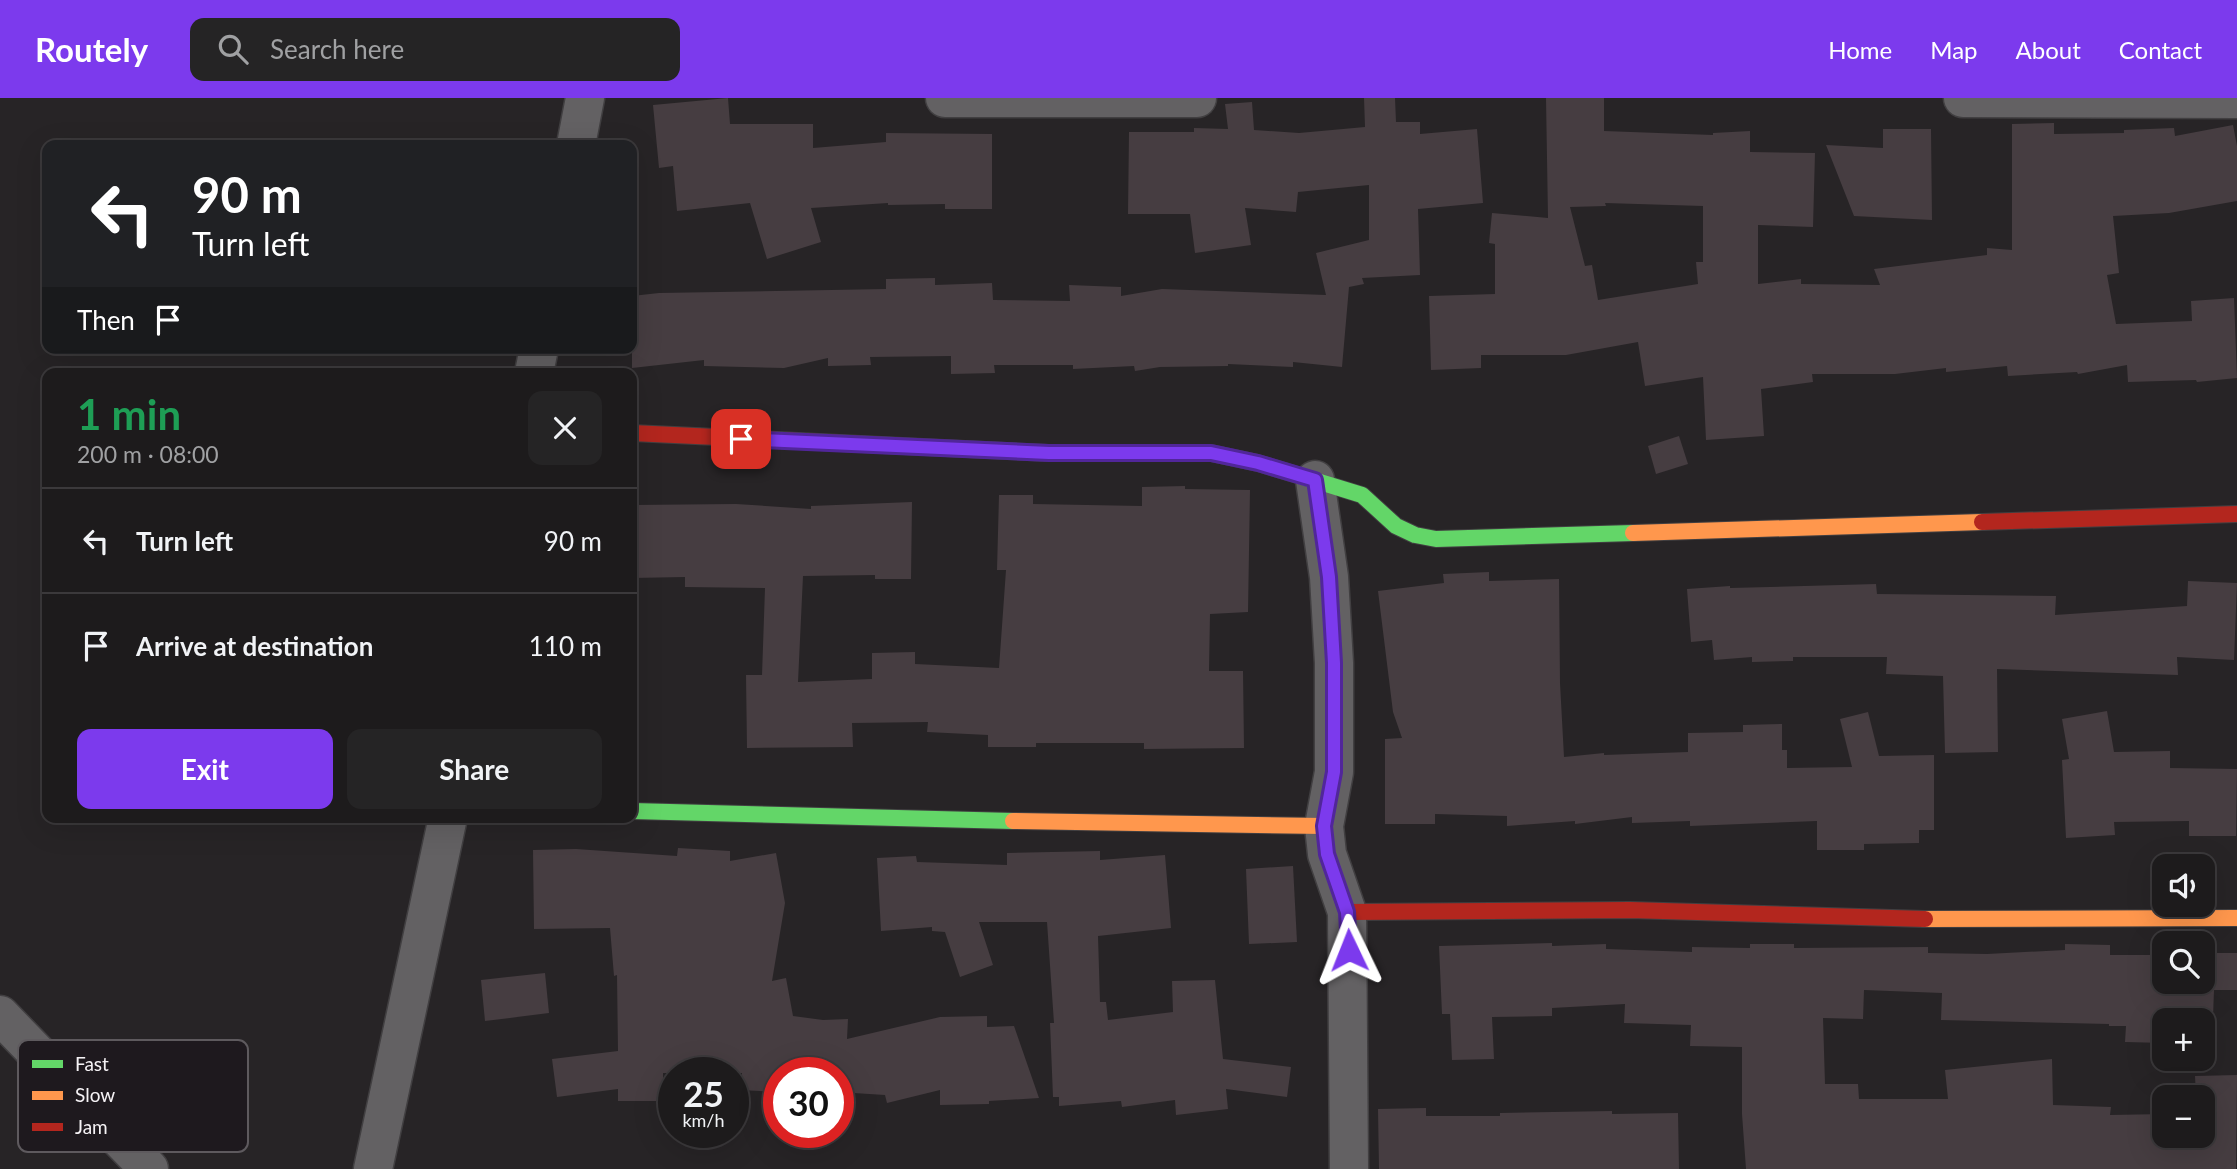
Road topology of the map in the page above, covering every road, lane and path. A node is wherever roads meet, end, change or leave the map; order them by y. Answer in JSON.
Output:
{"nodes":[{"id":1,"x":585,"y":98,"type":"edge"},
{"id":2,"x":945,"y":98,"type":"edge"},
{"id":3,"x":1197,"y":98,"type":"edge"},
{"id":4,"x":1963,"y":98,"type":"edge"},
{"id":5,"x":2237,"y":100,"type":"edge"},
{"id":6,"x":577,"y":140,"type":"edge"},
{"id":7,"x":637,"y":433,"type":"edge"},
{"id":8,"x":1315,"y":480,"type":"junction"},
{"id":9,"x":2237,"y":514,"type":"edge"},
{"id":10,"x":637,"y":811,"type":"edge"},
{"id":11,"x":447,"y":823,"type":"edge"},
{"id":12,"x":1324,"y":826,"type":"junction"},
{"id":13,"x":1347,"y":912,"type":"junction"},
{"id":14,"x":2237,"y":918,"type":"edge"},
{"id":15,"x":0,"y":1015,"type":"edge"},
{"id":16,"x":24,"y":1040,"type":"edge"},
{"id":17,"x":133,"y":1152,"type":"edge"},
{"id":18,"x":149,"y":1169,"type":"edge"},
{"id":19,"x":373,"y":1169,"type":"edge"},
{"id":20,"x":1349,"y":1169,"type":"edge"}],
"edges":[{"from":1,"to":6,"type":"street"},
{"from":2,"to":3,"type":"street"},
{"from":4,"to":5,"type":"street"},
{"from":7,"to":8,"type":"street"},
{"from":8,"to":9,"type":"street"},
{"from":8,"to":12,"type":"street"},
{"from":10,"to":12,"type":"street"},
{"from":11,"to":19,"type":"street"},
{"from":12,"to":13,"type":"street"},
{"from":13,"to":14,"type":"street"},
{"from":13,"to":20,"type":"street"},
{"from":15,"to":16,"type":"street"},
{"from":17,"to":18,"type":"street"}]}
